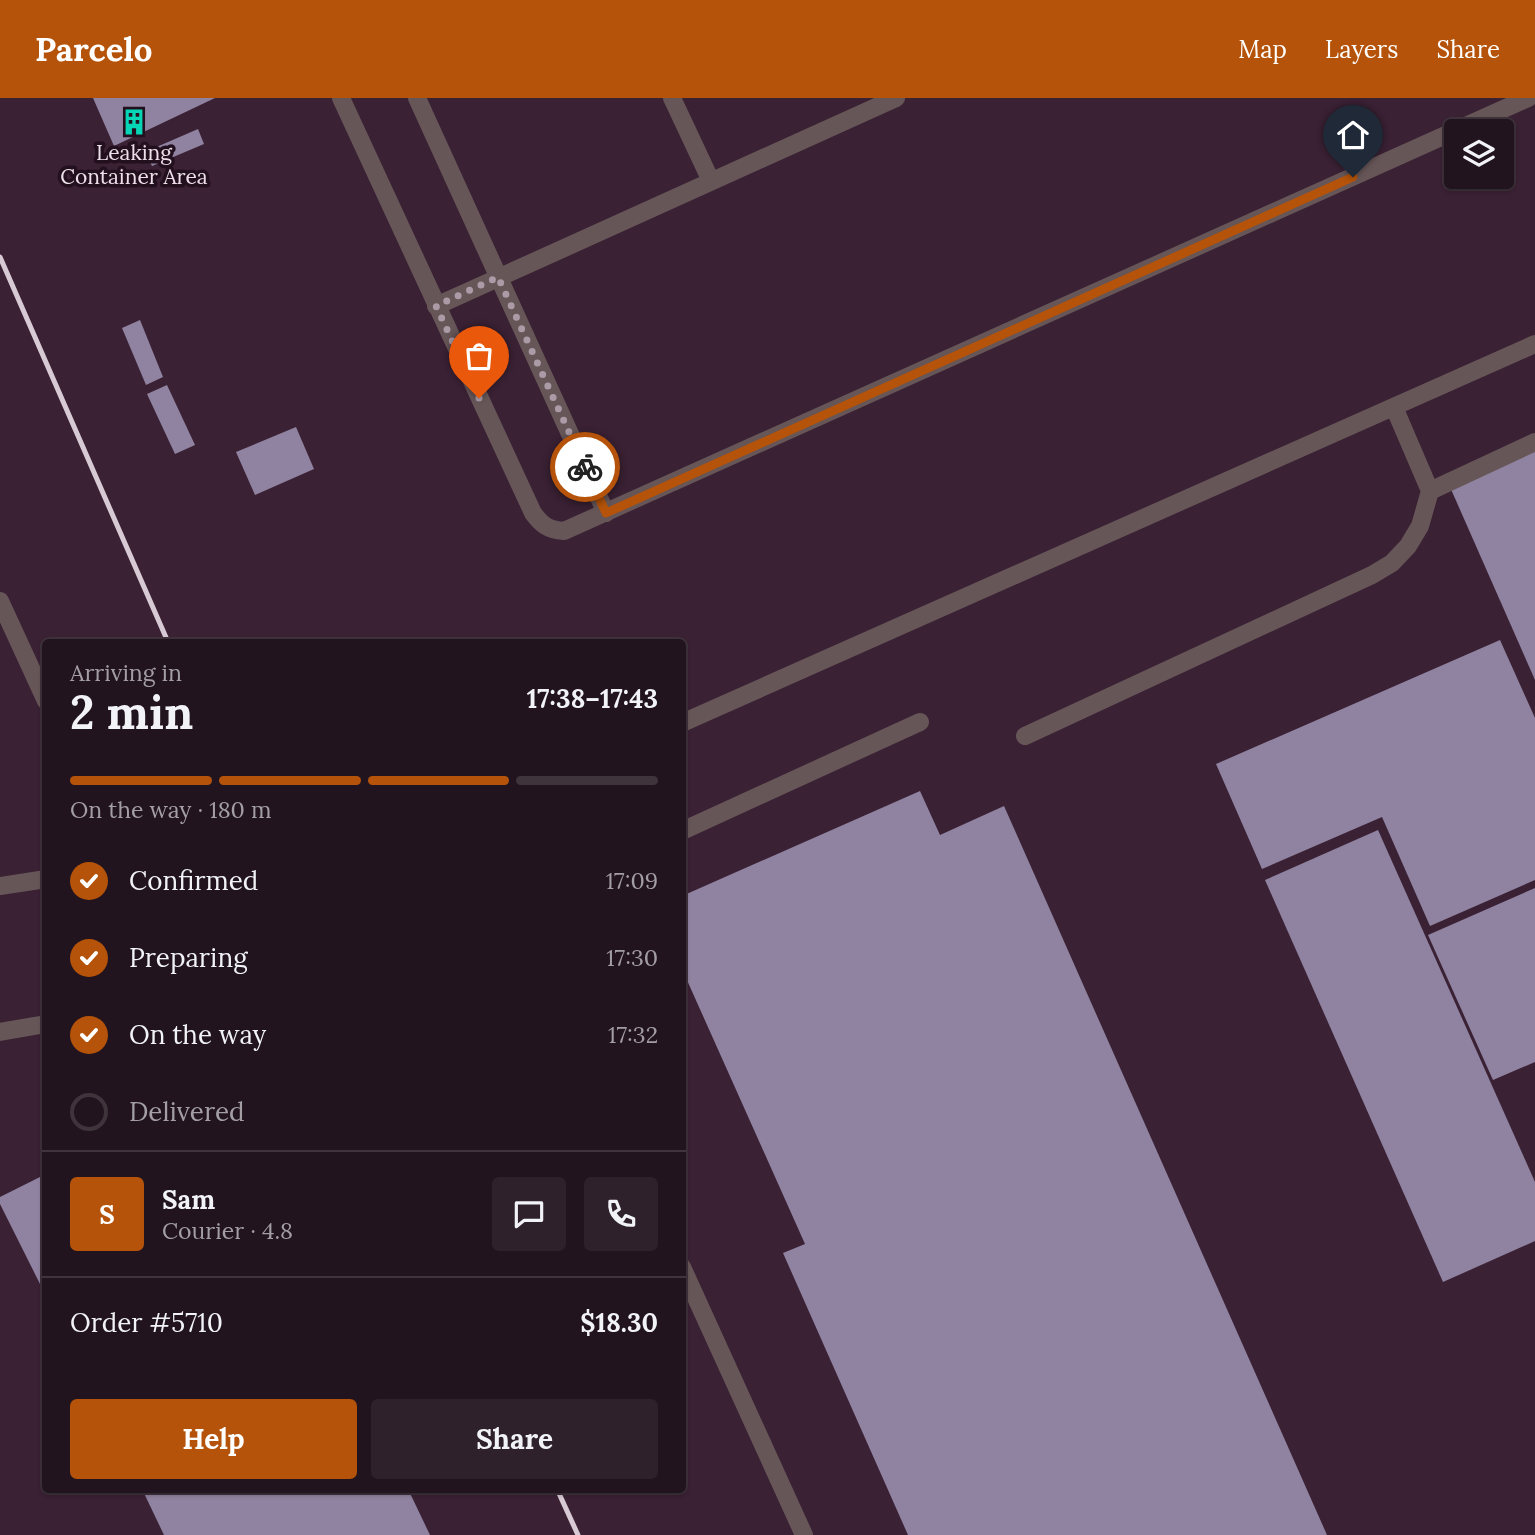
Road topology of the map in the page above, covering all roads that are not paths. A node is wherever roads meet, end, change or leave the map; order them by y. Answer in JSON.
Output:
{"nodes":[{"id":1,"x":341,"y":98,"type":"edge"},
{"id":2,"x":417,"y":98,"type":"edge"},
{"id":3,"x":672,"y":98,"type":"edge"},
{"id":4,"x":896,"y":98,"type":"edge"},
{"id":5,"x":1528,"y":98,"type":"edge"},
{"id":6,"x":711,"y":181,"type":"junction"},
{"id":7,"x":498,"y":277,"type":"junction"},
{"id":8,"x":436,"y":306,"type":"junction"},
{"id":9,"x":1535,"y":344,"type":"edge"},
{"id":10,"x":1394,"y":407,"type":"junction"},
{"id":11,"x":1535,"y":442,"type":"edge"},
{"id":12,"x":1430,"y":491,"type":"junction"},
{"id":13,"x":606,"y":513,"type":"junction"},
{"id":14,"x":0,"y":601,"type":"edge"},
{"id":15,"x":42,"y":692,"type":"edge"},
{"id":16,"x":686,"y":721,"type":"edge"},
{"id":17,"x":920,"y":722,"type":"dead end"},
{"id":18,"x":1025,"y":736,"type":"dead end"},
{"id":19,"x":686,"y":829,"type":"edge"},
{"id":20,"x":42,"y":880,"type":"edge"},
{"id":21,"x":0,"y":886,"type":"edge"},
{"id":22,"x":42,"y":1025,"type":"edge"},
{"id":23,"x":0,"y":1032,"type":"edge"},
{"id":24,"x":686,"y":1276,"type":"edge"},
{"id":25,"x":804,"y":1535,"type":"edge"}],
"edges":[{"from":1,"to":8,"type":"street"},
{"from":2,"to":7,"type":"street"},
{"from":3,"to":6,"type":"street"},
{"from":4,"to":6,"type":"street"},
{"from":5,"to":13,"type":"street"},
{"from":6,"to":7,"type":"street"},
{"from":7,"to":8,"type":"street"},
{"from":7,"to":13,"type":"street"},
{"from":8,"to":13,"type":"street"},
{"from":9,"to":10,"type":"street"},
{"from":10,"to":12,"type":"street"},
{"from":10,"to":16,"type":"street"},
{"from":11,"to":12,"type":"street"},
{"from":12,"to":18,"type":"street"},
{"from":14,"to":15,"type":"street"},
{"from":17,"to":19,"type":"street"},
{"from":20,"to":21,"type":"street"},
{"from":22,"to":23,"type":"street"},
{"from":24,"to":25,"type":"street"}]}
